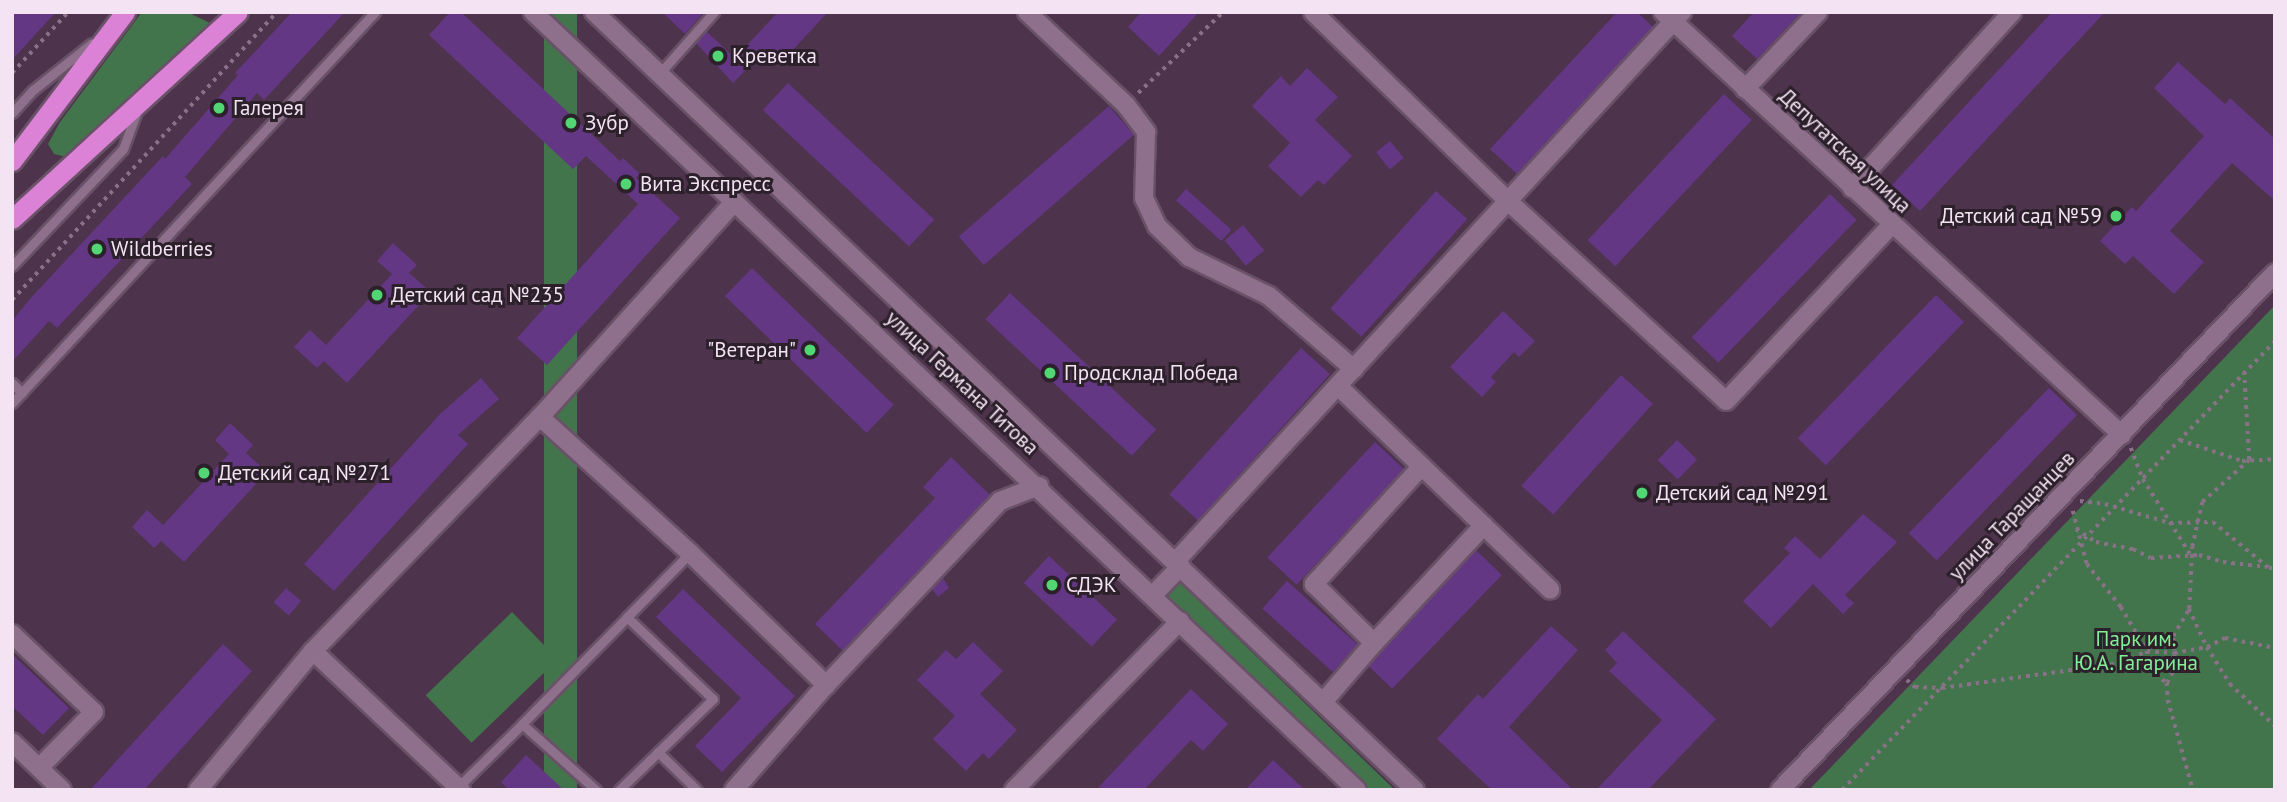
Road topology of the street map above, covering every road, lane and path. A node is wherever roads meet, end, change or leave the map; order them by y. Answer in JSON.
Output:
{"nodes":[{"id":1,"x":68,"y":12,"type":"edge"},
{"id":2,"x":239,"y":12,"type":"edge"},
{"id":3,"x":277,"y":12,"type":"edge"},
{"id":4,"x":375,"y":12,"type":"edge"},
{"id":5,"x":533,"y":12,"type":"edge"},
{"id":6,"x":594,"y":12,"type":"edge"},
{"id":7,"x":714,"y":12,"type":"edge"},
{"id":8,"x":1027,"y":12,"type":"edge"},
{"id":9,"x":1223,"y":12,"type":"edge"},
{"id":10,"x":1313,"y":12,"type":"edge"},
{"id":11,"x":1818,"y":12,"type":"edge"},
{"id":12,"x":2012,"y":12,"type":"edge"},
{"id":13,"x":1672,"y":16,"type":"edge"},
{"id":14,"x":120,"y":19,"type":"edge"},
{"id":15,"x":12,"y":73,"type":"edge"},
{"id":16,"x":659,"y":74,"type":"junction"},
{"id":17,"x":1745,"y":89,"type":"junction"},
{"id":18,"x":1126,"y":104,"type":"junction"},
{"id":19,"x":139,"y":106,"type":"junction"},
{"id":20,"x":12,"y":113,"type":"edge"},
{"id":21,"x":12,"y":161,"type":"edge"},
{"id":22,"x":1852,"y":188,"type":"junction"},
{"id":23,"x":1509,"y":201,"type":"junction"},
{"id":24,"x":734,"y":202,"type":"junction"},
{"id":25,"x":12,"y":219,"type":"edge"},
{"id":26,"x":1891,"y":225,"type":"junction"},
{"id":27,"x":12,"y":266,"type":"edge"},
{"id":28,"x":2275,"y":273,"type":"edge"},
{"id":29,"x":12,"y":300,"type":"edge"},
{"id":30,"x":2275,"y":341,"type":"edge"},
{"id":31,"x":1354,"y":369,"type":"junction"},
{"id":32,"x":2244,"y":373,"type":"junction"},
{"id":33,"x":12,"y":383,"type":"edge"},
{"id":34,"x":1338,"y":386,"type":"junction"},
{"id":35,"x":22,"y":393,"type":"junction"},
{"id":36,"x":12,"y":403,"type":"edge"},
{"id":37,"x":540,"y":417,"type":"junction"},
{"id":38,"x":2122,"y":435,"type":"junction"},
{"id":39,"x":2180,"y":440,"type":"junction"},
{"id":40,"x":2275,"y":459,"type":"edge"},
{"id":41,"x":2249,"y":460,"type":"junction"},
{"id":42,"x":1421,"y":467,"type":"junction"},
{"id":43,"x":2143,"y":479,"type":"junction"},
{"id":44,"x":1039,"y":486,"type":"junction"},
{"id":45,"x":2068,"y":490,"type":"junction"},
{"id":46,"x":2115,"y":508,"type":"junction"},
{"id":47,"x":2197,"y":522,"type":"junction"},
{"id":48,"x":2170,"y":523,"type":"junction"},
{"id":49,"x":1483,"y":526,"type":"junction"},
{"id":50,"x":2076,"y":529,"type":"junction"},
{"id":51,"x":2087,"y":538,"type":"junction"},
{"id":52,"x":2080,"y":545,"type":"junction"},
{"id":53,"x":690,"y":553,"type":"junction"},
{"id":54,"x":2191,"y":555,"type":"junction"},
{"id":55,"x":1179,"y":564,"type":"junction"},
{"id":56,"x":2269,"y":568,"type":"junction"},
{"id":57,"x":2275,"y":568,"type":"edge"},
{"id":58,"x":1550,"y":589,"type":"dead end"},
{"id":59,"x":1153,"y":596,"type":"junction"},
{"id":60,"x":2189,"y":609,"type":"junction"},
{"id":61,"x":626,"y":617,"type":"junction"},
{"id":62,"x":1180,"y":621,"type":"junction"},
{"id":63,"x":12,"y":634,"type":"edge"},
{"id":64,"x":1374,"y":643,"type":"junction"},
{"id":65,"x":2207,"y":648,"type":"junction"},
{"id":66,"x":2275,"y":648,"type":"edge"},
{"id":67,"x":313,"y":651,"type":"junction"},
{"id":68,"x":2147,"y":651,"type":"junction"},
{"id":69,"x":2174,"y":653,"type":"junction"},
{"id":70,"x":2122,"y":663,"type":"junction"},
{"id":71,"x":2149,"y":669,"type":"junction"},
{"id":72,"x":1895,"y":670,"type":"junction"},
{"id":73,"x":2167,"y":683,"type":"junction"},
{"id":74,"x":826,"y":685,"type":"junction"},
{"id":75,"x":1942,"y":688,"type":"junction"},
{"id":76,"x":1323,"y":702,"type":"junction"},
{"id":77,"x":522,"y":724,"type":"junction"},
{"id":78,"x":2275,"y":726,"type":"edge"},
{"id":79,"x":12,"y":742,"type":"edge"},
{"id":80,"x":658,"y":752,"type":"junction"},
{"id":81,"x":39,"y":768,"type":"junction"},
{"id":82,"x":460,"y":788,"type":"edge"},
{"id":83,"x":62,"y":790,"type":"edge"},
{"id":84,"x":198,"y":790,"type":"edge"},
{"id":85,"x":596,"y":790,"type":"edge"},
{"id":86,"x":620,"y":790,"type":"edge"},
{"id":87,"x":697,"y":790,"type":"edge"},
{"id":88,"x":734,"y":790,"type":"edge"},
{"id":89,"x":1014,"y":790,"type":"edge"},
{"id":90,"x":1357,"y":790,"type":"edge"},
{"id":91,"x":1415,"y":790,"type":"edge"},
{"id":92,"x":1780,"y":790,"type":"edge"},
{"id":93,"x":1842,"y":790,"type":"edge"},
{"id":94,"x":2193,"y":790,"type":"edge"}],
"edges":[{"from":1,"to":15,"type":"path"},
{"from":2,"to":19,"type":"highway"},
{"from":3,"to":29,"type":"path"},
{"from":4,"to":35,"type":"lane"},
{"from":5,"to":24,"type":"street","name":"улица Германа Титова"},
{"from":6,"to":16,"type":"street","name":"улица Германа Титова"},
{"from":7,"to":16,"type":"lane"},
{"from":8,"to":18,"type":"street"},
{"from":9,"to":18,"type":"path"},
{"from":10,"to":23,"type":"street"},
{"from":11,"to":17,"type":"street"},
{"from":12,"to":22,"type":"street"},
{"from":13,"to":17,"type":"street","name":"Депутатская улица"},
{"from":13,"to":23,"type":"street"},
{"from":14,"to":20,"type":"lane"},
{"from":14,"to":21,"type":"highway"},
{"from":16,"to":55,"type":"street","name":"улица Германа Титова"},
{"from":17,"to":22,"type":"street","name":"Депутатская улица"},
{"from":18,"to":31,"type":"street"},
{"from":19,"to":25,"type":"highway"},
{"from":19,"to":27,"type":"lane"},
{"from":22,"to":26,"type":"street","name":"Депутатская улица"},
{"from":23,"to":26,"type":"street"},
{"from":23,"to":31,"type":"street"},
{"from":24,"to":37,"type":"street"},
{"from":24,"to":44,"type":"street","name":"улица Германа Титова"},
{"from":26,"to":38,"type":"street","name":"Депутатская улица"},
{"from":28,"to":38,"type":"street","name":"улица Таращанцев"},
{"from":30,"to":32,"type":"path"},
{"from":31,"to":34,"type":"street"},
{"from":32,"to":39,"type":"path"},
{"from":32,"to":41,"type":"path"},
{"from":33,"to":35,"type":"lane"},
{"from":34,"to":42,"type":"street"},
{"from":34,"to":55,"type":"street"},
{"from":35,"to":36,"type":"lane"},
{"from":37,"to":53,"type":"street"},
{"from":37,"to":67,"type":"street"},
{"from":38,"to":43,"type":"path"},
{"from":38,"to":45,"type":"street","name":"улица Таращанцев"},
{"from":39,"to":41,"type":"path"},
{"from":39,"to":43,"type":"path"},
{"from":40,"to":41,"type":"path"},
{"from":41,"to":47,"type":"path"},
{"from":42,"to":49,"type":"street"},
{"from":42,"to":64,"type":"street"},
{"from":43,"to":46,"type":"path"},
{"from":43,"to":48,"type":"path"},
{"from":44,"to":59,"type":"street","name":"улица Германа Титова"},
{"from":44,"to":74,"type":"street"},
{"from":45,"to":46,"type":"path"},
{"from":45,"to":50,"type":"path"},
{"from":45,"to":72,"type":"street","name":"улица Таращанцев"},
{"from":46,"to":48,"type":"path"},
{"from":46,"to":51,"type":"path"},
{"from":47,"to":48,"type":"path"},
{"from":47,"to":54,"type":"path"},
{"from":47,"to":56,"type":"path"},
{"from":48,"to":54,"type":"path"},
{"from":49,"to":58,"type":"street"},
{"from":49,"to":64,"type":"street"},
{"from":50,"to":51,"type":"path"},
{"from":50,"to":52,"type":"path"},
{"from":51,"to":52,"type":"path"},
{"from":51,"to":54,"type":"path"},
{"from":52,"to":68,"type":"path"},
{"from":52,"to":75,"type":"path"},
{"from":53,"to":61,"type":"lane"},
{"from":53,"to":74,"type":"street"},
{"from":54,"to":56,"type":"path"},
{"from":54,"to":60,"type":"path"},
{"from":55,"to":59,"type":"street"},
{"from":55,"to":76,"type":"street","name":"улица Германа Титова"},
{"from":56,"to":57,"type":"path"},
{"from":59,"to":62,"type":"street","name":"улица Германа Титова"},
{"from":60,"to":65,"type":"path"},
{"from":60,"to":69,"type":"path"},
{"from":61,"to":77,"type":"lane"},
{"from":61,"to":80,"type":"lane"},
{"from":62,"to":89,"type":"street"},
{"from":62,"to":90,"type":"street","name":"улица Германа Титова"},
{"from":63,"to":81,"type":"street"},
{"from":64,"to":76,"type":"street"},
{"from":65,"to":66,"type":"path"},
{"from":65,"to":69,"type":"path"},
{"from":65,"to":78,"type":"path"},
{"from":67,"to":82,"type":"street"},
{"from":67,"to":84,"type":"street"},
{"from":68,"to":69,"type":"path"},
{"from":68,"to":70,"type":"path"},
{"from":68,"to":71,"type":"path"},
{"from":69,"to":73,"type":"path"},
{"from":70,"to":71,"type":"path"},
{"from":70,"to":75,"type":"path"},
{"from":71,"to":73,"type":"path"},
{"from":72,"to":75,"type":"path"},
{"from":72,"to":92,"type":"street","name":"улица Таращанцев"},
{"from":73,"to":94,"type":"path"},
{"from":74,"to":88,"type":"street"},
{"from":75,"to":93,"type":"path"},
{"from":76,"to":91,"type":"street","name":"улица Германа Титова"},
{"from":77,"to":82,"type":"lane"},
{"from":77,"to":85,"type":"lane"},
{"from":79,"to":81,"type":"street"},
{"from":80,"to":86,"type":"lane"},
{"from":80,"to":87,"type":"lane"},
{"from":81,"to":83,"type":"street"}]}
